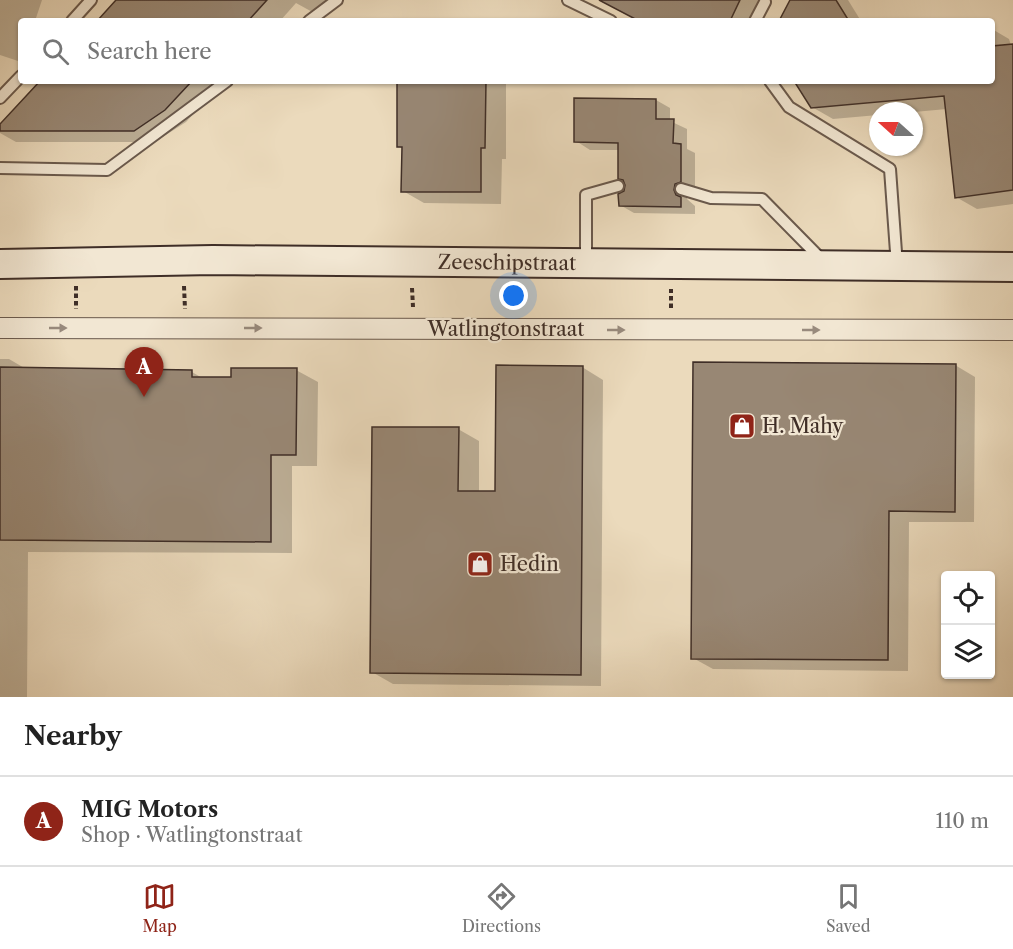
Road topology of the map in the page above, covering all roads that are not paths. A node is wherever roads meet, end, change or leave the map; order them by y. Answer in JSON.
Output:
{"nodes":[{"id":1,"x":91,"y":0,"type":"edge"},
{"id":2,"x":337,"y":0,"type":"edge"},
{"id":3,"x":568,"y":0,"type":"edge"},
{"id":4,"x":765,"y":2,"type":"dead end"},
{"id":5,"x":75,"y":18,"type":"edge"},
{"id":6,"x":313,"y":18,"type":"edge"},
{"id":7,"x":605,"y":18,"type":"edge"},
{"id":8,"x":757,"y":18,"type":"edge"},
{"id":9,"x":18,"y":79,"type":"edge"},
{"id":10,"x":223,"y":84,"type":"edge"},
{"id":11,"x":772,"y":84,"type":"edge"},
{"id":12,"x":0,"y":98,"type":"edge"},
{"id":13,"x":0,"y":168,"type":"edge"},
{"id":14,"x":618,"y":186,"type":"dead end"},
{"id":15,"x":681,"y":189,"type":"dead end"},
{"id":16,"x":0,"y":264,"type":"edge"},
{"id":17,"x":586,"y":264,"type":"junction"},
{"id":18,"x":827,"y":266,"type":"junction"},
{"id":19,"x":897,"y":266,"type":"junction"},
{"id":20,"x":1013,"y":267,"type":"edge"},
{"id":21,"x":0,"y":328,"type":"edge"},
{"id":22,"x":1013,"y":330,"type":"edge"}],
"edges":[{"from":1,"to":5,"type":"lane"},
{"from":2,"to":6,"type":"lane"},
{"from":3,"to":7,"type":"lane"},
{"from":4,"to":8,"type":"lane"},
{"from":9,"to":12,"type":"lane"},
{"from":10,"to":13,"type":"lane"},
{"from":11,"to":19,"type":"lane"},
{"from":14,"to":17,"type":"lane"},
{"from":15,"to":18,"type":"lane"},
{"from":16,"to":17,"type":"main road","name":"Zeeschipstraat"},
{"from":17,"to":18,"type":"main road","name":"Zeeschipstraat"},
{"from":18,"to":19,"type":"main road","name":"Zeeschipstraat"},
{"from":19,"to":20,"type":"main road","name":"Zeeschipstraat"},
{"from":21,"to":22,"type":"street","name":"Watlingtonstraat","one_way":true}]}
